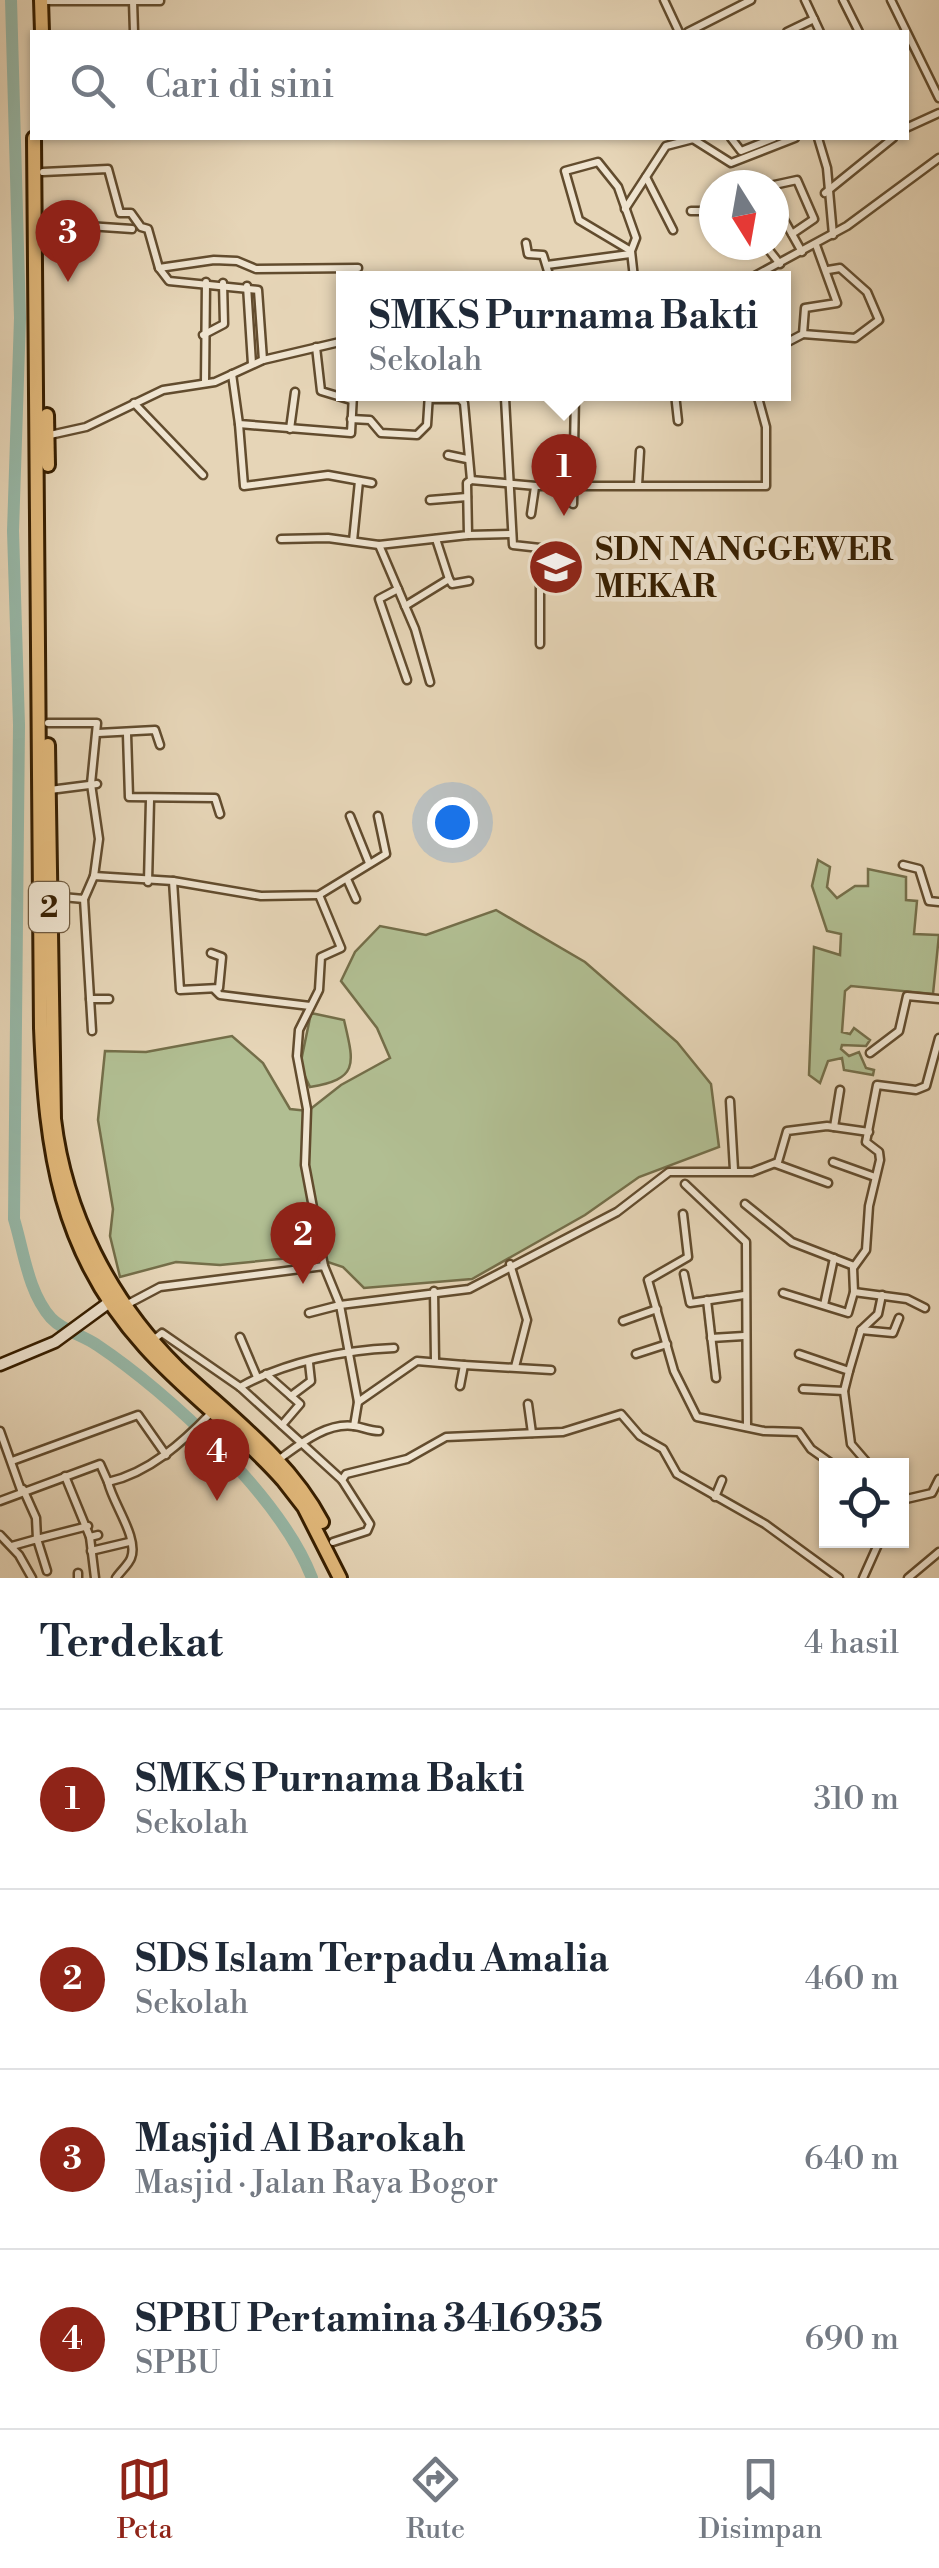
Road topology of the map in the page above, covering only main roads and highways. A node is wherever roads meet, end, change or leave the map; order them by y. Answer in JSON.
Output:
{"nodes":[{"id":1,"x":33,"y":0,"type":"edge"},
{"id":2,"x":41,"y":0,"type":"edge"},
{"id":3,"x":33,"y":30,"type":"edge"},
{"id":4,"x":42,"y":30,"type":"edge"},
{"id":5,"x":34,"y":140,"type":"edge"},
{"id":6,"x":43,"y":140,"type":"edge"},
{"id":7,"x":43,"y":437,"type":"junction"},
{"id":8,"x":46,"y":904,"type":"junction"},
{"id":9,"x":119,"y":1303,"type":"junction"},
{"id":10,"x":213,"y":1412,"type":"junction"},
{"id":11,"x":326,"y":1536,"type":"junction"},
{"id":12,"x":340,"y":1578,"type":"edge"},
{"id":13,"x":350,"y":1578,"type":"edge"}],
"edges":[{"from":1,"to":3,"type":"highway"},
{"from":2,"to":4,"type":"highway"},
{"from":5,"to":7,"type":"highway","number":"2"},
{"from":6,"to":7,"type":"highway","number":"2"},
{"from":7,"to":8,"type":"highway","number":"2"},
{"from":7,"to":8,"type":"highway","number":"2"},
{"from":8,"to":9,"type":"highway","number":"2"},
{"from":9,"to":10,"type":"highway","number":"2"},
{"from":9,"to":10,"type":"highway","number":"2"},
{"from":10,"to":11,"type":"highway","number":"2"},
{"from":10,"to":11,"type":"highway","number":"2"},
{"from":11,"to":12,"type":"highway","number":"2"},
{"from":11,"to":13,"type":"highway","number":"2"}]}
